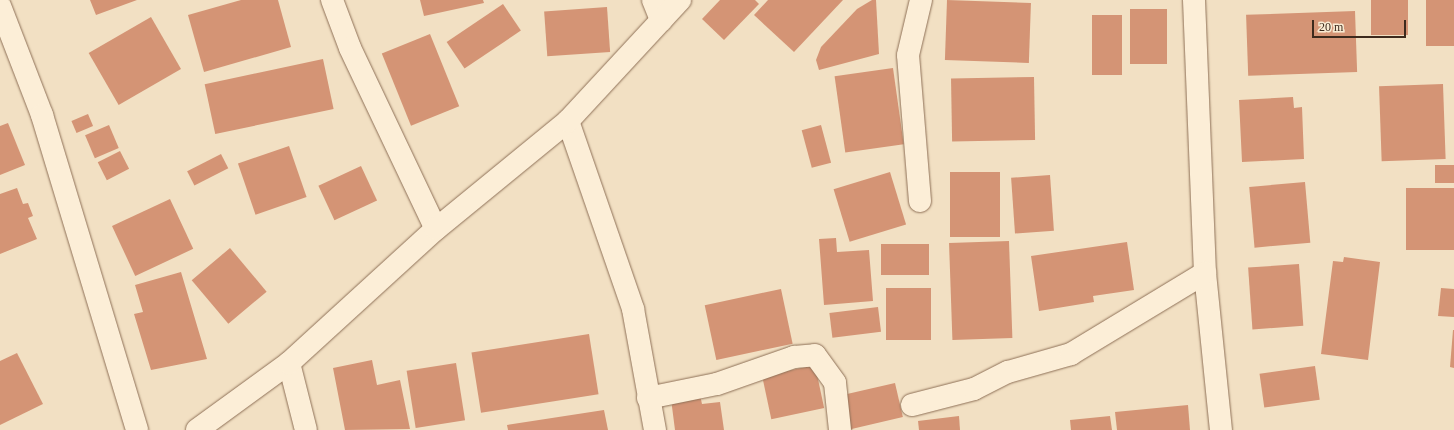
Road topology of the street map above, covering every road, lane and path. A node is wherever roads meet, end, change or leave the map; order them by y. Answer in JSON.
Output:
{"nodes":[{"id":1,"x":332,"y":0,"type":"edge"},
{"id":2,"x":680,"y":0,"type":"edge"},
{"id":3,"x":921,"y":0,"type":"edge"},
{"id":4,"x":1194,"y":0,"type":"edge"},
{"id":5,"x":0,"y":6,"type":"edge"},
{"id":6,"x":657,"y":10,"type":"edge"},
{"id":7,"x":568,"y":120,"type":"junction"},
{"id":8,"x":920,"y":201,"type":"dead end"},
{"id":9,"x":436,"y":229,"type":"junction"},
{"id":10,"x":1205,"y":273,"type":"junction"},
{"id":11,"x":289,"y":363,"type":"junction"},
{"id":12,"x":648,"y":398,"type":"junction"},
{"id":13,"x":912,"y":405,"type":"dead end"},
{"id":14,"x":137,"y":430,"type":"edge"},
{"id":15,"x":197,"y":430,"type":"edge"},
{"id":16,"x":306,"y":430,"type":"edge"},
{"id":17,"x":655,"y":430,"type":"edge"},
{"id":18,"x":840,"y":430,"type":"edge"},
{"id":19,"x":1221,"y":430,"type":"edge"}],
"edges":[{"from":1,"to":9,"type":"street"},
{"from":2,"to":6,"type":"street"},
{"from":3,"to":8,"type":"street"},
{"from":4,"to":10,"type":"street"},
{"from":5,"to":14,"type":"street"},
{"from":6,"to":7,"type":"street"},
{"from":7,"to":9,"type":"street"},
{"from":7,"to":12,"type":"street"},
{"from":9,"to":11,"type":"street"},
{"from":10,"to":13,"type":"street"},
{"from":10,"to":19,"type":"street"},
{"from":11,"to":15,"type":"street"},
{"from":11,"to":16,"type":"street"},
{"from":12,"to":17,"type":"street"},
{"from":12,"to":18,"type":"street"}]}
